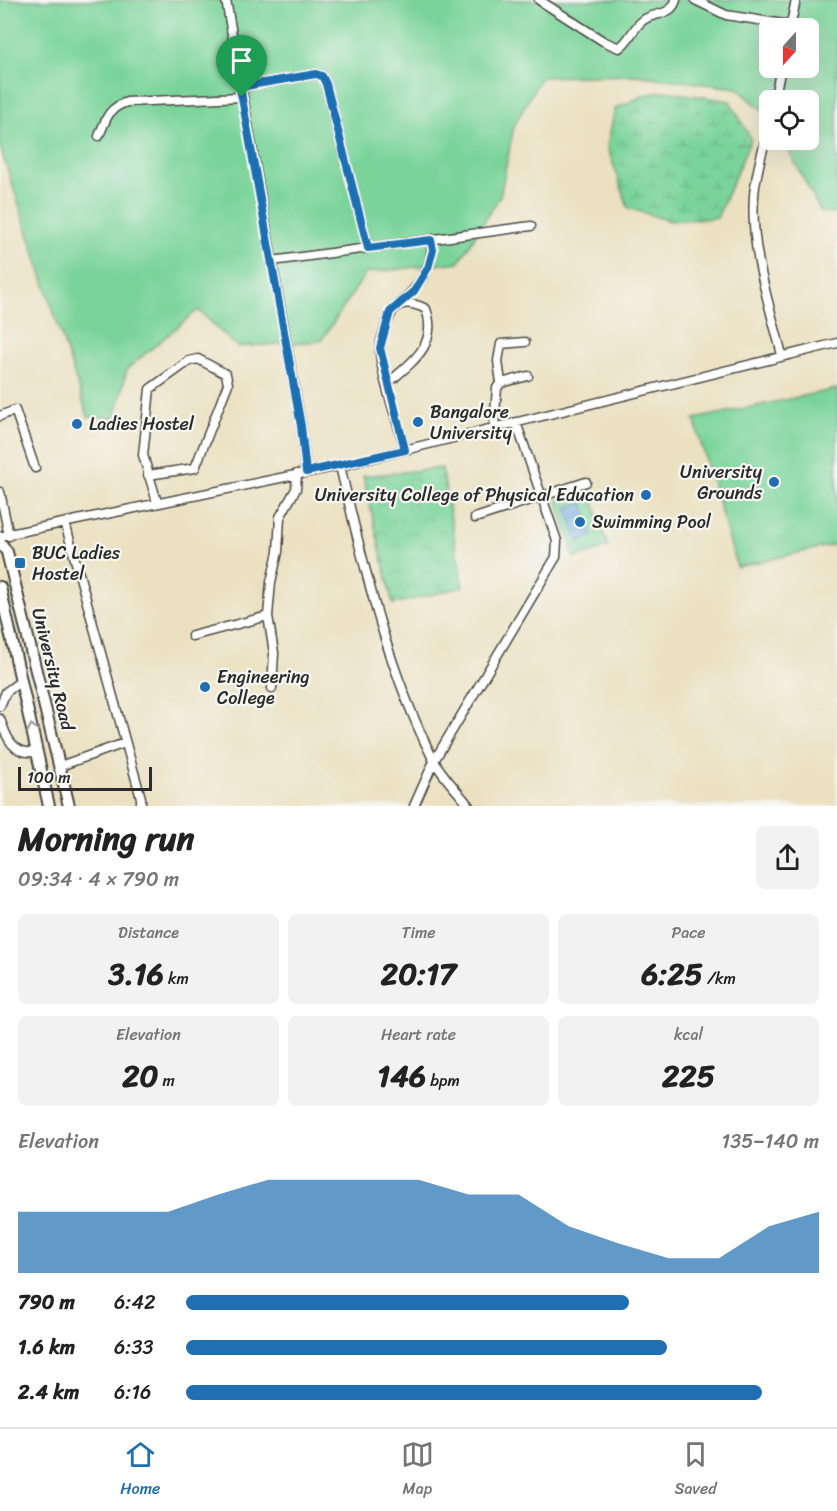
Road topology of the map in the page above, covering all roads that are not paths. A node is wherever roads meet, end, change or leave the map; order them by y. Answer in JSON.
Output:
{"nodes":[{"id":1,"x":226,"y":0,"type":"edge"},
{"id":2,"x":538,"y":0,"type":"edge"},
{"id":3,"x":676,"y":0,"type":"edge"},
{"id":4,"x":694,"y":0,"type":"edge"},
{"id":5,"x":796,"y":0,"type":"edge"},
{"id":6,"x":792,"y":18,"type":"edge"},
{"id":7,"x":759,"y":21,"type":"edge"},
{"id":8,"x":240,"y":87,"type":"junction"},
{"id":9,"x":242,"y":97,"type":"junction"},
{"id":10,"x":99,"y":136,"type":"dead end"},
{"id":11,"x":764,"y":150,"type":"edge"},
{"id":12,"x":531,"y":226,"type":"dead end"},
{"id":13,"x":431,"y":240,"type":"junction"},
{"id":14,"x":368,"y":248,"type":"junction"},
{"id":15,"x":272,"y":261,"type":"junction"},
{"id":16,"x":398,"y":305,"type":"junction"},
{"id":17,"x":525,"y":342,"type":"dead end"},
{"id":18,"x":837,"y":343,"type":"edge"},
{"id":19,"x":782,"y":355,"type":"junction"},
{"id":20,"x":528,"y":376,"type":"dead end"},
{"id":21,"x":501,"y":382,"type":"junction"},
{"id":22,"x":388,"y":383,"type":"junction"},
{"id":23,"x":0,"y":416,"type":"edge"},
{"id":24,"x":516,"y":422,"type":"junction"},
{"id":25,"x":494,"y":427,"type":"junction"},
{"id":26,"x":405,"y":450,"type":"junction"},
{"id":27,"x":340,"y":466,"type":"junction"},
{"id":28,"x":35,"y":468,"type":"dead end"},
{"id":29,"x":301,"y":473,"type":"junction"},
{"id":30,"x":148,"y":475,"type":"junction"},
{"id":31,"x":586,"y":482,"type":"dead end"},
{"id":32,"x":0,"y":492,"type":"edge"},
{"id":33,"x":542,"y":496,"type":"junction"},
{"id":34,"x":157,"y":502,"type":"junction"},
{"id":35,"x":475,"y":518,"type":"dead end"},
{"id":36,"x":65,"y":523,"type":"junction"},
{"id":37,"x":3,"y":538,"type":"edge"},
{"id":38,"x":0,"y":587,"type":"edge"},
{"id":39,"x":268,"y":616,"type":"junction"},
{"id":40,"x":192,"y":636,"type":"dead end"},
{"id":41,"x":21,"y":681,"type":"junction"},
{"id":42,"x":272,"y":688,"type":"dead end"},
{"id":43,"x":0,"y":706,"type":"edge"},
{"id":44,"x":0,"y":718,"type":"edge"},
{"id":45,"x":126,"y":743,"type":"junction"},
{"id":46,"x":37,"y":752,"type":"junction"},
{"id":47,"x":434,"y":760,"type":"junction"},
{"id":48,"x":60,"y":766,"type":"junction"},
{"id":49,"x":49,"y":806,"type":"edge"},
{"id":50,"x":69,"y":806,"type":"edge"},
{"id":51,"x":141,"y":806,"type":"edge"},
{"id":52,"x":414,"y":806,"type":"edge"},
{"id":53,"x":470,"y":806,"type":"edge"}],
"edges":[{"from":1,"to":8,"type":"street"},
{"from":2,"to":3,"type":"street"},
{"from":4,"to":7,"type":"street"},
{"from":5,"to":6,"type":"street"},
{"from":8,"to":9,"type":"street"},
{"from":8,"to":14,"type":"street"},
{"from":9,"to":10,"type":"street"},
{"from":9,"to":15,"type":"street"},
{"from":11,"to":19,"type":"street"},
{"from":12,"to":13,"type":"street"},
{"from":13,"to":14,"type":"street"},
{"from":13,"to":16,"type":"street"},
{"from":14,"to":15,"type":"street"},
{"from":15,"to":29,"type":"street"},
{"from":16,"to":22,"type":"street"},
{"from":16,"to":22,"type":"street"},
{"from":17,"to":21,"type":"street"},
{"from":18,"to":19,"type":"street"},
{"from":19,"to":24,"type":"street"},
{"from":20,"to":21,"type":"street"},
{"from":21,"to":25,"type":"street"},
{"from":22,"to":26,"type":"street"},
{"from":23,"to":28,"type":"street"},
{"from":24,"to":25,"type":"street"},
{"from":24,"to":33,"type":"street"},
{"from":25,"to":26,"type":"street"},
{"from":26,"to":27,"type":"street"},
{"from":27,"to":29,"type":"street"},
{"from":27,"to":47,"type":"street"},
{"from":29,"to":34,"type":"street"},
{"from":29,"to":39,"type":"street"},
{"from":30,"to":30,"type":"street"},
{"from":30,"to":34,"type":"street"},
{"from":31,"to":33,"type":"street"},
{"from":32,"to":37,"type":"street"},
{"from":33,"to":35,"type":"street"},
{"from":33,"to":47,"type":"street"},
{"from":34,"to":36,"type":"street"},
{"from":36,"to":37,"type":"street"},
{"from":36,"to":45,"type":"street"},
{"from":37,"to":48,"type":"main road","name":"University Road"},
{"from":38,"to":41,"type":"main road","name":"University Road"},
{"from":39,"to":40,"type":"street"},
{"from":39,"to":42,"type":"street"},
{"from":41,"to":43,"type":"street"},
{"from":46,"to":41,"type":"main road","name":"University Road","one_way":true},
{"from":44,"to":46,"type":"street"},
{"from":45,"to":48,"type":"street"},
{"from":45,"to":51,"type":"street"},
{"from":46,"to":49,"type":"main road","name":"University Road"},
{"from":47,"to":52,"type":"street"},
{"from":47,"to":53,"type":"street"},
{"from":48,"to":50,"type":"main road","name":"University Road"}]}
